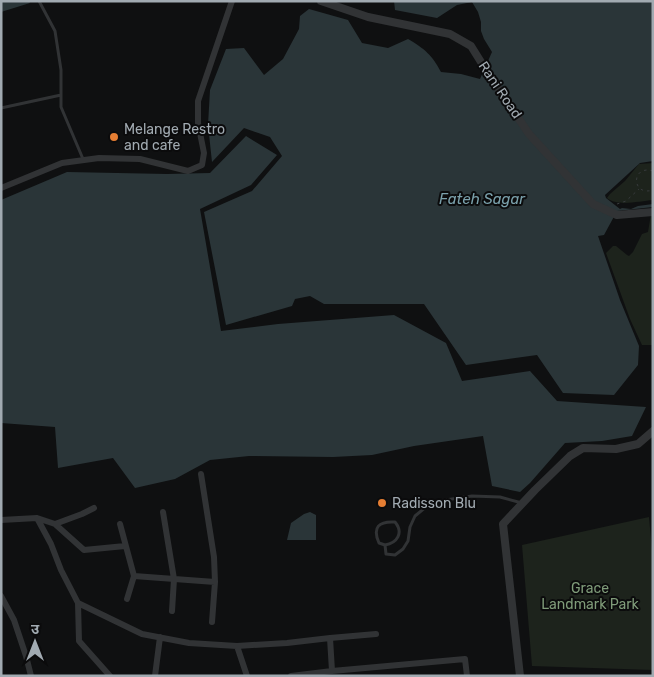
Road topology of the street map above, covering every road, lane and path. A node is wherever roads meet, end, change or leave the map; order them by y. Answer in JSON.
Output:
{"nodes":[{"id":1,"x":39,"y":1,"type":"edge"},
{"id":2,"x":232,"y":1,"type":"edge"},
{"id":3,"x":321,"y":1,"type":"edge"},
{"id":4,"x":61,"y":95,"type":"junction"},
{"id":5,"x":1,"y":108,"type":"edge"},
{"id":6,"x":83,"y":160,"type":"junction"},
{"id":7,"x":653,"y":171,"type":"edge"},
{"id":8,"x":1,"y":188,"type":"edge"},
{"id":9,"x":640,"y":188,"type":"junction"},
{"id":10,"x":653,"y":190,"type":"edge"},
{"id":11,"x":617,"y":204,"type":"dead end"},
{"id":12,"x":653,"y":212,"type":"edge"},
{"id":13,"x":653,"y":431,"type":"edge"},
{"id":14,"x":201,"y":474,"type":"dead end"},
{"id":15,"x":523,"y":503,"type":"junction"},
{"id":16,"x":94,"y":508,"type":"dead end"},
{"id":17,"x":163,"y":512,"type":"dead end"},
{"id":18,"x":37,"y":518,"type":"junction"},
{"id":19,"x":1,"y":520,"type":"edge"},
{"id":20,"x":55,"y":524,"type":"junction"},
{"id":21,"x":120,"y":524,"type":"dead end"},
{"id":22,"x":385,"y":545,"type":"junction"},
{"id":23,"x":126,"y":546,"type":"junction"},
{"id":24,"x":134,"y":576,"type":"junction"},
{"id":25,"x":174,"y":579,"type":"junction"},
{"id":26,"x":215,"y":582,"type":"junction"},
{"id":27,"x":1,"y":596,"type":"edge"},
{"id":28,"x":127,"y":599,"type":"dead end"},
{"id":29,"x":78,"y":603,"type":"junction"},
{"id":30,"x":172,"y":610,"type":"dead end"},
{"id":31,"x":212,"y":622,"type":"dead end"},
{"id":32,"x":376,"y":634,"type":"dead end"},
{"id":33,"x":160,"y":637,"type":"junction"},
{"id":34,"x":330,"y":638,"type":"junction"},
{"id":35,"x":237,"y":646,"type":"junction"},
{"id":36,"x":332,"y":672,"type":"junction"},
{"id":37,"x":31,"y":676,"type":"edge"},
{"id":38,"x":110,"y":676,"type":"edge"},
{"id":39,"x":156,"y":676,"type":"edge"},
{"id":40,"x":247,"y":676,"type":"edge"},
{"id":41,"x":291,"y":676,"type":"edge"},
{"id":42,"x":467,"y":676,"type":"edge"},
{"id":43,"x":520,"y":676,"type":"edge"}],
"edges":[{"from":1,"to":4,"type":"lane"},
{"from":2,"to":6,"type":"street"},
{"from":3,"to":12,"type":"street","name":"Rani Road"},
{"from":4,"to":5,"type":"lane"},
{"from":4,"to":6,"type":"lane"},
{"from":6,"to":8,"type":"street"},
{"from":7,"to":9,"type":"path"},
{"from":9,"to":10,"type":"path"},
{"from":9,"to":11,"type":"path"},
{"from":13,"to":15,"type":"street"},
{"from":14,"to":26,"type":"street"},
{"from":15,"to":22,"type":"lane"},
{"from":15,"to":43,"type":"street"},
{"from":16,"to":20,"type":"street"},
{"from":17,"to":25,"type":"street"},
{"from":18,"to":19,"type":"street"},
{"from":18,"to":20,"type":"street"},
{"from":18,"to":29,"type":"street"},
{"from":20,"to":23,"type":"street"},
{"from":21,"to":23,"type":"street"},
{"from":22,"to":22,"type":"lane"},
{"from":23,"to":24,"type":"street"},
{"from":24,"to":25,"type":"street"},
{"from":24,"to":28,"type":"street"},
{"from":25,"to":26,"type":"street"},
{"from":25,"to":30,"type":"street"},
{"from":26,"to":31,"type":"street"},
{"from":27,"to":37,"type":"street"},
{"from":29,"to":33,"type":"street"},
{"from":29,"to":38,"type":"street"},
{"from":32,"to":34,"type":"street"},
{"from":33,"to":35,"type":"street"},
{"from":33,"to":39,"type":"street"},
{"from":34,"to":35,"type":"street"},
{"from":34,"to":36,"type":"street"},
{"from":35,"to":40,"type":"street"},
{"from":36,"to":41,"type":"street"},
{"from":36,"to":42,"type":"street"}]}
